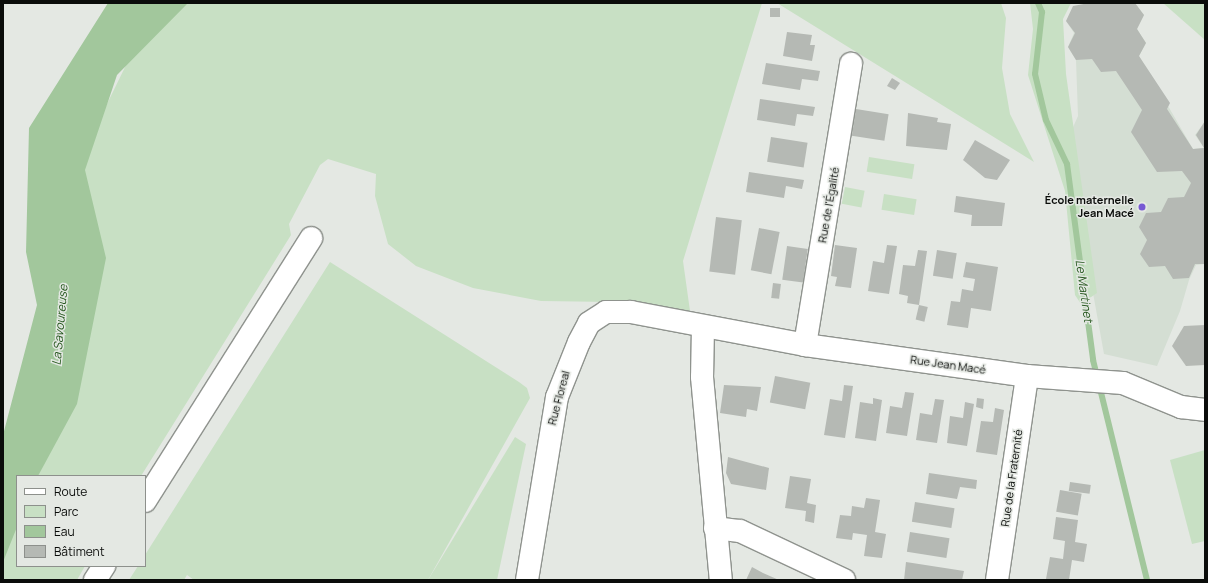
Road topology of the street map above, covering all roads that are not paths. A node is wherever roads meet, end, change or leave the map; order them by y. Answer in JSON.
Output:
{"nodes":[{"id":1,"x":851,"y":64,"type":"dead end"},
{"id":2,"x":311,"y":238,"type":"dead end"},
{"id":3,"x":696,"y":325,"type":"junction"},
{"id":4,"x":805,"y":345,"type":"junction"},
{"id":5,"x":1027,"y":376,"type":"junction"},
{"id":6,"x":1205,"y":410,"type":"edge"},
{"id":7,"x":146,"y":499,"type":"edge"},
{"id":8,"x":715,"y":528,"type":"junction"},
{"id":9,"x":103,"y":567,"type":"edge"},
{"id":10,"x":95,"y":580,"type":"edge"},
{"id":11,"x":527,"y":580,"type":"edge"},
{"id":12,"x":721,"y":580,"type":"edge"},
{"id":13,"x":844,"y":580,"type":"edge"},
{"id":14,"x":997,"y":580,"type":"edge"}],
"edges":[{"from":1,"to":4,"type":"street","name":"Rue de l'Égalité"},
{"from":2,"to":7,"type":"street"},
{"from":3,"to":4,"type":"street","name":"Rue Jean Macé"},
{"from":3,"to":8,"type":"street"},
{"from":3,"to":11,"type":"street","name":"Rue Floreal"},
{"from":4,"to":5,"type":"street","name":"Rue Jean Macé"},
{"from":5,"to":6,"type":"street","name":"Rue Jean Macé"},
{"from":5,"to":14,"type":"street","name":"Rue de la Fraternité"},
{"from":8,"to":12,"type":"street"},
{"from":8,"to":13,"type":"street"},
{"from":9,"to":10,"type":"street"}]}
